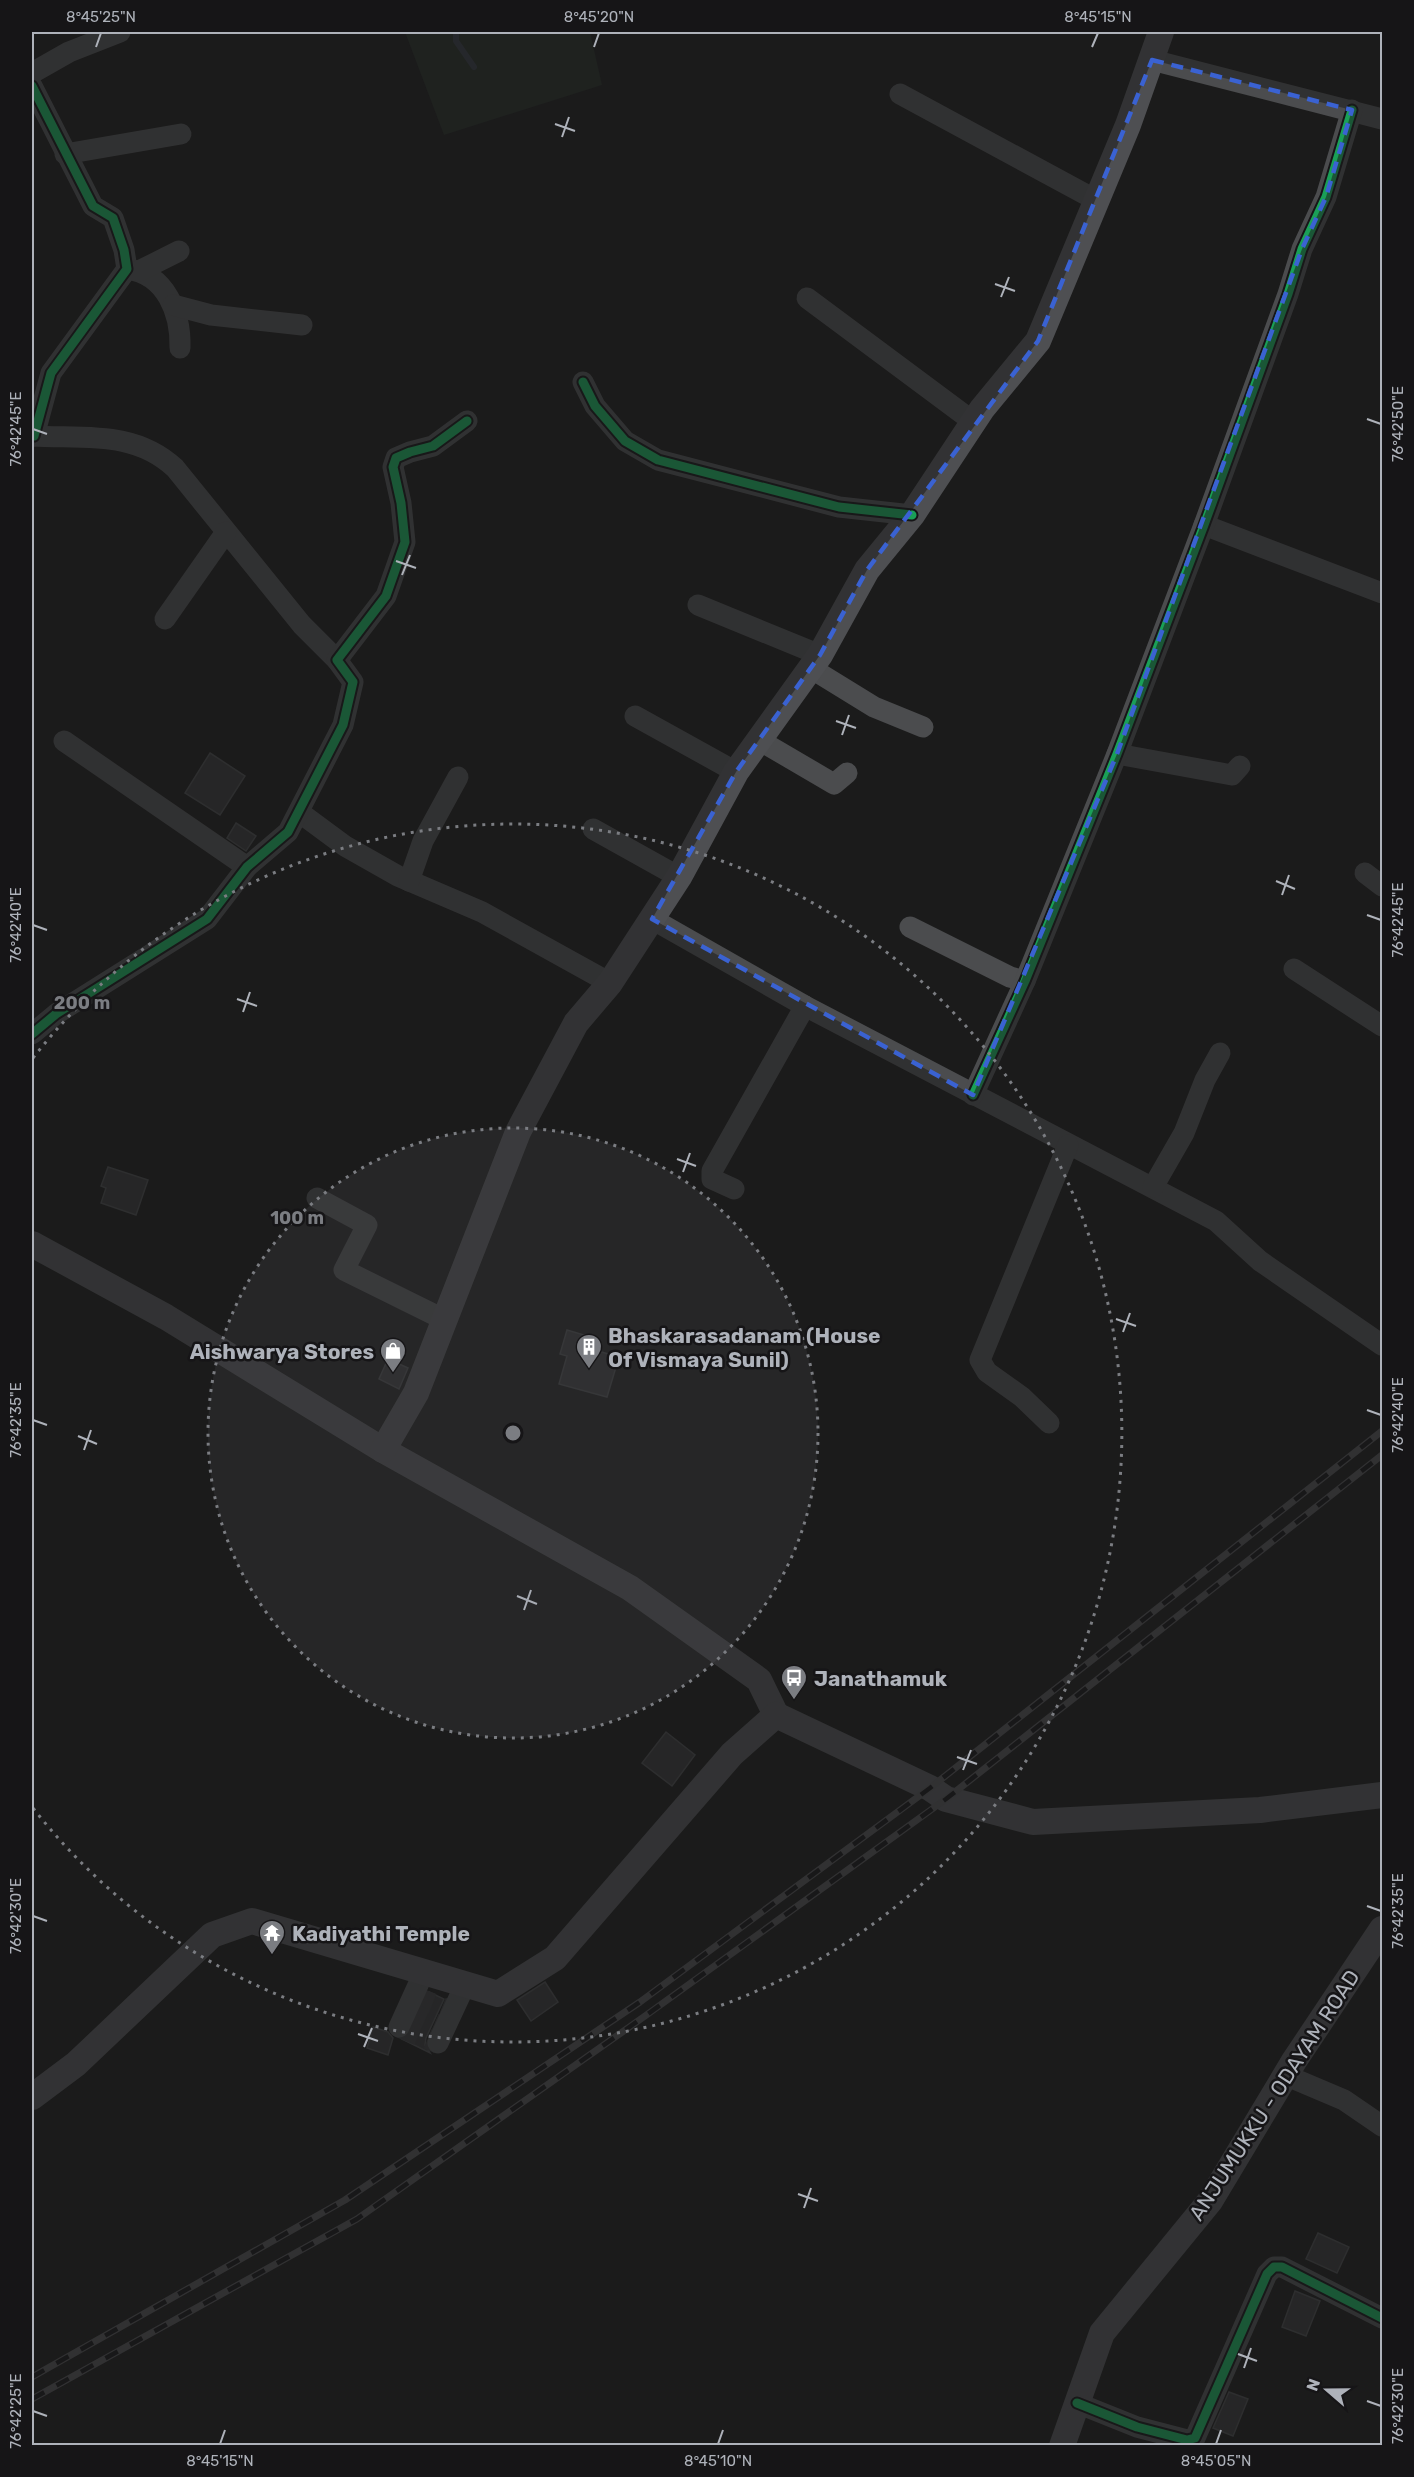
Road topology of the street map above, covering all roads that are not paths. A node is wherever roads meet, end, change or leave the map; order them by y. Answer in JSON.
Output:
{"nodes":[{"id":1,"x":120,"y":32,"type":"edge"},
{"id":2,"x":1161,"y":32,"type":"edge"},
{"id":3,"x":1152,"y":60,"type":"junction"},
{"id":4,"x":32,"y":73,"type":"edge"},
{"id":5,"x":32,"y":86,"type":"edge"},
{"id":6,"x":900,"y":94,"type":"dead end"},
{"id":7,"x":1352,"y":110,"type":"junction"},
{"id":8,"x":1383,"y":119,"type":"edge"},
{"id":9,"x":181,"y":134,"type":"dead end"},
{"id":10,"x":65,"y":154,"type":"junction"},
{"id":11,"x":1096,"y":200,"type":"junction"},
{"id":12,"x":179,"y":251,"type":"dead end"},
{"id":13,"x":133,"y":270,"type":"junction"},
{"id":14,"x":807,"y":298,"type":"dead end"},
{"id":15,"x":173,"y":305,"type":"junction"},
{"id":16,"x":302,"y":325,"type":"dead end"},
{"id":17,"x":180,"y":348,"type":"dead end"},
{"id":18,"x":583,"y":382,"type":"dead end"},
{"id":19,"x":467,"y":421,"type":"dead end"},
{"id":20,"x":975,"y":423,"type":"junction"},
{"id":21,"x":33,"y":436,"type":"edge"},
{"id":22,"x":912,"y":515,"type":"junction"},
{"id":23,"x":1204,"y":525,"type":"junction"},
{"id":24,"x":226,"y":532,"type":"junction"},
{"id":25,"x":1383,"y":593,"type":"edge"},
{"id":26,"x":698,"y":605,"type":"dead end"},
{"id":27,"x":165,"y":619,"type":"dead end"},
{"id":28,"x":337,"y":660,"type":"junction"},
{"id":29,"x":814,"y":661,"type":"junction"},
{"id":30,"x":635,"y":716,"type":"dead end"},
{"id":31,"x":923,"y":727,"type":"dead end"},
{"id":32,"x":759,"y":740,"type":"junction"},
{"id":33,"x":64,"y":741,"type":"dead end"},
{"id":34,"x":1117,"y":754,"type":"junction"},
{"id":35,"x":1240,"y":766,"type":"dead end"},
{"id":36,"x":736,"y":772,"type":"junction"},
{"id":37,"x":847,"y":773,"type":"dead end"},
{"id":38,"x":458,"y":777,"type":"dead end"},
{"id":39,"x":299,"y":812,"type":"junction"},
{"id":40,"x":593,"y":829,"type":"dead end"},
{"id":41,"x":247,"y":867,"type":"junction"},
{"id":42,"x":1365,"y":873,"type":"dead end"},
{"id":43,"x":679,"y":877,"type":"junction"},
{"id":44,"x":410,"y":881,"type":"junction"},
{"id":45,"x":1383,"y":886,"type":"edge"},
{"id":46,"x":652,"y":919,"type":"junction"},
{"id":47,"x":910,"y":927,"type":"dead end"},
{"id":48,"x":1294,"y":969,"type":"dead end"},
{"id":49,"x":1025,"y":981,"type":"junction"},
{"id":50,"x":610,"y":983,"type":"junction"},
{"id":51,"x":806,"y":1006,"type":"junction"},
{"id":52,"x":1383,"y":1026,"type":"edge"},
{"id":53,"x":32,"y":1034,"type":"edge"},
{"id":54,"x":1220,"y":1053,"type":"dead end"},
{"id":55,"x":974,"y":1095,"type":"junction"},
{"id":56,"x":1068,"y":1145,"type":"junction"},
{"id":57,"x":1153,"y":1187,"type":"junction"},
{"id":58,"x":734,"y":1189,"type":"dead end"},
{"id":59,"x":316,"y":1198,"type":"dead end"},
{"id":60,"x":32,"y":1244,"type":"edge"},
{"id":61,"x":445,"y":1320,"type":"junction"},
{"id":62,"x":1383,"y":1346,"type":"edge"},
{"id":63,"x":1050,"y":1423,"type":"dead end"},
{"id":64,"x":383,"y":1450,"type":"junction"},
{"id":65,"x":776,"y":1715,"type":"junction"},
{"id":66,"x":1383,"y":1795,"type":"edge"},
{"id":67,"x":1383,"y":1929,"type":"edge"},
{"id":68,"x":424,"y":1972,"type":"junction"},
{"id":69,"x":465,"y":1985,"type":"junction"},
{"id":70,"x":399,"y":2027,"type":"dead end"},
{"id":71,"x":438,"y":2043,"type":"dead end"},
{"id":72,"x":1285,"y":2076,"type":"junction"},
{"id":73,"x":32,"y":2097,"type":"edge"},
{"id":74,"x":1383,"y":2126,"type":"edge"},
{"id":75,"x":1383,"y":2318,"type":"edge"},
{"id":76,"x":1077,"y":2403,"type":"junction"},
{"id":77,"x":1194,"y":2442,"type":"edge"},
{"id":78,"x":1062,"y":2445,"type":"edge"}],
"edges":[{"from":1,"to":4,"type":"street"},
{"from":2,"to":3,"type":"main road"},
{"from":3,"to":7,"type":"street"},
{"from":3,"to":11,"type":"main road"},
{"from":5,"to":10,"type":"street"},
{"from":6,"to":11,"type":"street"},
{"from":7,"to":8,"type":"street"},
{"from":7,"to":23,"type":"street"},
{"from":9,"to":10,"type":"street"},
{"from":10,"to":13,"type":"street"},
{"from":11,"to":20,"type":"main road"},
{"from":12,"to":13,"type":"street"},
{"from":13,"to":15,"type":"street"},
{"from":13,"to":21,"type":"street"},
{"from":14,"to":20,"type":"street"},
{"from":15,"to":16,"type":"street"},
{"from":15,"to":17,"type":"street"},
{"from":18,"to":22,"type":"street"},
{"from":19,"to":28,"type":"street"},
{"from":20,"to":22,"type":"main road"},
{"from":21,"to":24,"type":"street"},
{"from":22,"to":29,"type":"main road"},
{"from":23,"to":25,"type":"street"},
{"from":23,"to":34,"type":"street"},
{"from":24,"to":27,"type":"street"},
{"from":24,"to":28,"type":"street"},
{"from":26,"to":29,"type":"street"},
{"from":28,"to":39,"type":"street"},
{"from":29,"to":31,"type":"street"},
{"from":29,"to":32,"type":"main road"},
{"from":30,"to":36,"type":"street"},
{"from":32,"to":36,"type":"main road"},
{"from":32,"to":37,"type":"street"},
{"from":33,"to":41,"type":"street"},
{"from":34,"to":35,"type":"street"},
{"from":34,"to":49,"type":"street"},
{"from":36,"to":43,"type":"main road"},
{"from":38,"to":44,"type":"street"},
{"from":39,"to":41,"type":"street"},
{"from":39,"to":44,"type":"street"},
{"from":40,"to":43,"type":"street"},
{"from":41,"to":53,"type":"street"},
{"from":42,"to":45,"type":"street"},
{"from":43,"to":46,"type":"main road"},
{"from":44,"to":50,"type":"street"},
{"from":46,"to":50,"type":"main road"},
{"from":46,"to":51,"type":"street"},
{"from":47,"to":49,"type":"street"},
{"from":48,"to":52,"type":"street"},
{"from":49,"to":55,"type":"street"},
{"from":50,"to":61,"type":"main road"},
{"from":51,"to":55,"type":"street"},
{"from":51,"to":58,"type":"street"},
{"from":54,"to":57,"type":"street"},
{"from":55,"to":56,"type":"street"},
{"from":56,"to":57,"type":"street"},
{"from":56,"to":63,"type":"street"},
{"from":57,"to":62,"type":"street"},
{"from":59,"to":61,"type":"street"},
{"from":60,"to":64,"type":"main road"},
{"from":61,"to":64,"type":"main road"},
{"from":64,"to":65,"type":"main road"},
{"from":65,"to":66,"type":"main road"},
{"from":65,"to":69,"type":"main road"},
{"from":67,"to":72,"type":"main road","name":"ANJUMUKKU - ODAYAM ROAD"},
{"from":68,"to":69,"type":"main road"},
{"from":68,"to":70,"type":"street"},
{"from":68,"to":73,"type":"main road"},
{"from":69,"to":71,"type":"street"},
{"from":72,"to":74,"type":"street"},
{"from":72,"to":76,"type":"main road","name":"ANJUMUKKU - ODAYAM ROAD"},
{"from":75,"to":77,"type":"street"},
{"from":76,"to":77,"type":"street"},
{"from":76,"to":78,"type":"main road","name":"ANJUMUKKU - ODAYAM ROAD"}]}
